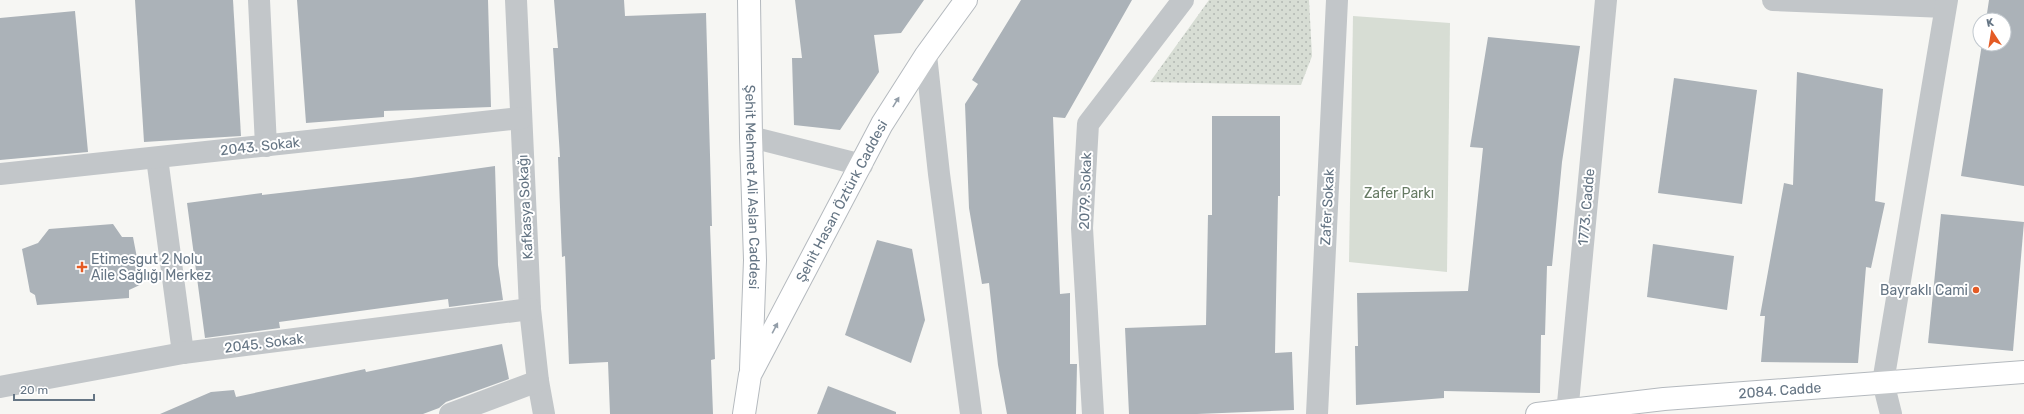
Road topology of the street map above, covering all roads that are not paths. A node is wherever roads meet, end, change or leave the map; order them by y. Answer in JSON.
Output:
{"nodes":[{"id":1,"x":259,"y":0,"type":"edge"},
{"id":2,"x":516,"y":0,"type":"edge"},
{"id":3,"x":749,"y":0,"type":"edge"},
{"id":4,"x":966,"y":0,"type":"edge"},
{"id":5,"x":1183,"y":0,"type":"edge"},
{"id":6,"x":1337,"y":0,"type":"edge"},
{"id":7,"x":1606,"y":0,"type":"edge"},
{"id":8,"x":1773,"y":0,"type":"edge"},
{"id":9,"x":1946,"y":4,"type":"edge"},
{"id":10,"x":926,"y":55,"type":"junction"},
{"id":11,"x":521,"y":118,"type":"junction"},
{"id":12,"x":751,"y":137,"type":"junction"},
{"id":13,"x":266,"y":146,"type":"junction"},
{"id":14,"x":157,"y":158,"type":"junction"},
{"id":15,"x":862,"y":165,"type":"junction"},
{"id":16,"x":0,"y":174,"type":"edge"},
{"id":17,"x":530,"y":309,"type":"junction"},
{"id":18,"x":183,"y":353,"type":"junction"},
{"id":19,"x":2024,"y":372,"type":"edge"},
{"id":20,"x":750,"y":375,"type":"junction"},
{"id":21,"x":538,"y":381,"type":"junction"},
{"id":22,"x":1883,"y":382,"type":"junction"},
{"id":23,"x":0,"y":387,"type":"edge"},
{"id":24,"x":1567,"y":412,"type":"edge"},
{"id":25,"x":450,"y":414,"type":"edge"},
{"id":26,"x":544,"y":414,"type":"edge"},
{"id":27,"x":744,"y":414,"type":"edge"},
{"id":28,"x":971,"y":414,"type":"edge"},
{"id":29,"x":1093,"y":414,"type":"edge"},
{"id":30,"x":1317,"y":414,"type":"edge"},
{"id":31,"x":1536,"y":414,"type":"edge"},
{"id":32,"x":1892,"y":414,"type":"edge"}],
"edges":[{"from":1,"to":13,"type":"street"},
{"from":2,"to":11,"type":"street","name":"Kafkasya Sokağı"},
{"from":3,"to":12,"type":"street","name":"Şehit Mehmet Ali Aslan Caddesi"},
{"from":4,"to":10,"type":"street","name":"Şehit Hasan Öztürk Caddesi"},
{"from":5,"to":29,"type":"street","name":"2079. Sokak"},
{"from":6,"to":30,"type":"street","name":"Zafer Sokak"},
{"from":7,"to":24,"type":"street","name":"1773. Cadde"},
{"from":8,"to":9,"type":"street"},
{"from":9,"to":22,"type":"street"},
{"from":15,"to":10,"type":"street","name":"Şehit Hasan Öztürk Caddesi","one_way":true},
{"from":10,"to":28,"type":"street"},
{"from":11,"to":13,"type":"street","name":"2043. Sokak"},
{"from":11,"to":17,"type":"street","name":"Kafkasya Sokağı"},
{"from":12,"to":15,"type":"street"},
{"from":12,"to":20,"type":"street","name":"Şehit Mehmet Ali Aslan Caddesi"},
{"from":13,"to":14,"type":"street","name":"2043. Sokak"},
{"from":14,"to":16,"type":"street","name":"2043. Sokak"},
{"from":14,"to":18,"type":"street"},
{"from":20,"to":15,"type":"street","name":"Şehit Hasan Öztürk Caddesi","one_way":true},
{"from":17,"to":18,"type":"street","name":"2045. Sokak"},
{"from":17,"to":21,"type":"street","name":"Kafkasya Sokağı"},
{"from":18,"to":23,"type":"street","name":"2045. Sokak"},
{"from":19,"to":22,"type":"street","name":"2084. Cadde"},
{"from":20,"to":27,"type":"street","name":"Şehit Hasan Öztürk Caddesi"},
{"from":21,"to":25,"type":"street"},
{"from":21,"to":26,"type":"street","name":"Kafkasya Sokağı"},
{"from":22,"to":24,"type":"street","name":"2084. Cadde"},
{"from":22,"to":32,"type":"street"},
{"from":24,"to":31,"type":"street","name":"2084. Cadde"}]}
